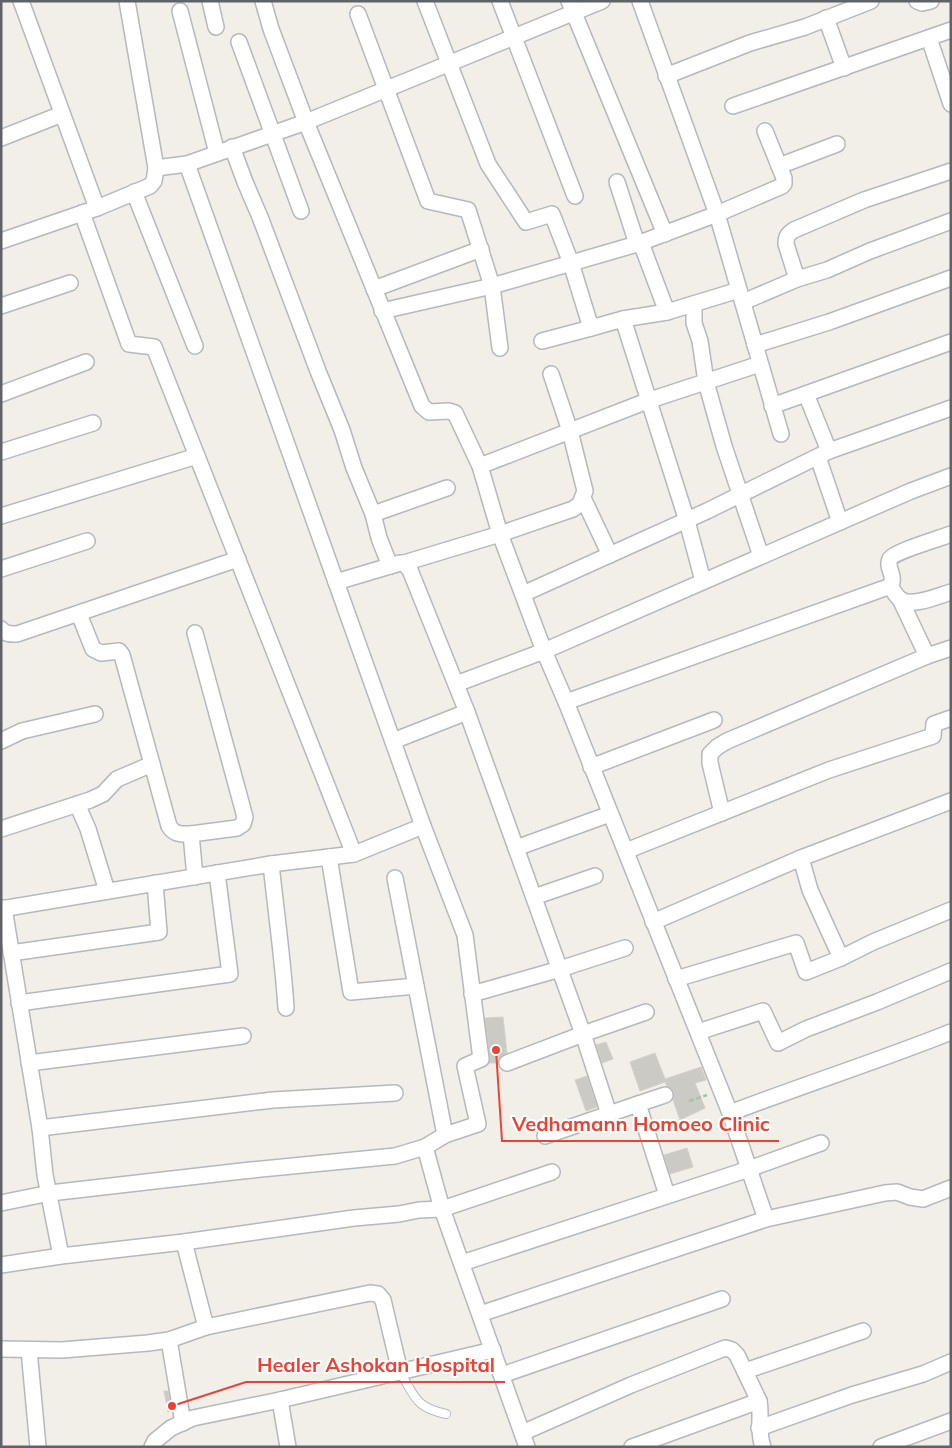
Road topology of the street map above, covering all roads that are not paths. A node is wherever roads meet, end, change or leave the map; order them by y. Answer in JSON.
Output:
{"nodes":[{"id":1,"x":21,"y":1,"type":"edge"},
{"id":2,"x":128,"y":1,"type":"edge"},
{"id":3,"x":210,"y":1,"type":"edge"},
{"id":4,"x":263,"y":1,"type":"edge"},
{"id":5,"x":425,"y":1,"type":"edge"},
{"id":6,"x":500,"y":1,"type":"edge"},
{"id":7,"x":602,"y":1,"type":"edge"},
{"id":8,"x":640,"y":1,"type":"edge"},
{"id":9,"x":871,"y":1,"type":"edge"},
{"id":10,"x":917,"y":1,"type":"edge"},
{"id":11,"x":931,"y":1,"type":"edge"},
{"id":12,"x":571,"y":7,"type":"edge"},
{"id":13,"x":180,"y":11,"type":"dead end"},
{"id":14,"x":358,"y":14,"type":"dead end"},
{"id":15,"x":826,"y":18,"type":"junction"},
{"id":16,"x":216,"y":27,"type":"dead end"},
{"id":17,"x":951,"y":30,"type":"edge"},
{"id":18,"x":513,"y":38,"type":"junction"},
{"id":19,"x":930,"y":38,"type":"junction"},
{"id":20,"x":239,"y":42,"type":"dead end"},
{"id":21,"x":449,"y":64,"type":"junction"},
{"id":22,"x":844,"y":68,"type":"junction"},
{"id":23,"x":666,"y":76,"type":"junction"},
{"id":24,"x":385,"y":89,"type":"junction"},
{"id":25,"x":951,"y":104,"type":"edge"},
{"id":26,"x":733,"y":106,"type":"dead end"},
{"id":27,"x":62,"y":114,"type":"junction"},
{"id":28,"x":306,"y":122,"type":"junction"},
{"id":29,"x":765,"y":131,"type":"dead end"},
{"id":30,"x":273,"y":134,"type":"junction"},
{"id":31,"x":1,"y":138,"type":"edge"},
{"id":32,"x":837,"y":144,"type":"dead end"},
{"id":33,"x":232,"y":147,"type":"junction"},
{"id":34,"x":217,"y":153,"type":"junction"},
{"id":35,"x":187,"y":164,"type":"junction"},
{"id":36,"x":779,"y":166,"type":"junction"},
{"id":37,"x":156,"y":168,"type":"junction"},
{"id":38,"x":951,"y":171,"type":"edge"},
{"id":39,"x":617,"y":182,"type":"dead end"},
{"id":40,"x":134,"y":192,"type":"junction"},
{"id":41,"x":575,"y":196,"type":"dead end"},
{"id":42,"x":97,"y":208,"type":"junction"},
{"id":43,"x":302,"y":211,"type":"dead end"},
{"id":44,"x":82,"y":213,"type":"junction"},
{"id":45,"x":717,"y":214,"type":"junction"},
{"id":46,"x":951,"y":222,"type":"edge"},
{"id":47,"x":665,"y":234,"type":"junction"},
{"id":48,"x":1,"y":241,"type":"edge"},
{"id":49,"x":639,"y":244,"type":"junction"},
{"id":50,"x":481,"y":249,"type":"junction"},
{"id":51,"x":571,"y":263,"type":"junction"},
{"id":52,"x":951,"y":278,"type":"edge"},
{"id":53,"x":797,"y":279,"type":"junction"},
{"id":54,"x":70,"y":282,"type":"dead end"},
{"id":55,"x":492,"y":286,"type":"junction"},
{"id":56,"x":374,"y":289,"type":"junction"},
{"id":57,"x":741,"y":296,"type":"junction"},
{"id":58,"x":694,"y":304,"type":"junction"},
{"id":59,"x":1,"y":306,"type":"edge"},
{"id":60,"x":382,"y":311,"type":"junction"},
{"id":61,"x":667,"y":312,"type":"junction"},
{"id":62,"x":623,"y":319,"type":"junction"},
{"id":63,"x":591,"y":328,"type":"junction"},
{"id":64,"x":542,"y":341,"type":"dead end"},
{"id":65,"x":951,"y":342,"type":"edge"},
{"id":66,"x":755,"y":345,"type":"junction"},
{"id":67,"x":195,"y":346,"type":"dead end"},
{"id":68,"x":500,"y":348,"type":"dead end"},
{"id":69,"x":86,"y":362,"type":"dead end"},
{"id":70,"x":760,"y":364,"type":"junction"},
{"id":71,"x":552,"y":374,"type":"dead end"},
{"id":72,"x":706,"y":382,"type":"junction"},
{"id":73,"x":1,"y":394,"type":"edge"},
{"id":74,"x":806,"y":394,"type":"junction"},
{"id":75,"x":647,"y":400,"type":"junction"},
{"id":76,"x":772,"y":406,"type":"junction"},
{"id":77,"x":951,"y":408,"type":"edge"},
{"id":78,"x":93,"y":423,"type":"dead end"},
{"id":79,"x":570,"y":431,"type":"junction"},
{"id":80,"x":781,"y":434,"type":"dead end"},
{"id":81,"x":1,"y":452,"type":"edge"},
{"id":82,"x":823,"y":454,"type":"junction"},
{"id":83,"x":197,"y":456,"type":"junction"},
{"id":84,"x":480,"y":466,"type":"junction"},
{"id":85,"x":951,"y":476,"type":"edge"},
{"id":86,"x":447,"y":488,"type":"dead end"},
{"id":87,"x":741,"y":495,"type":"junction"},
{"id":88,"x":583,"y":498,"type":"junction"},
{"id":89,"x":373,"y":514,"type":"junction"},
{"id":90,"x":1,"y":516,"type":"edge"},
{"id":91,"x":686,"y":521,"type":"junction"},
{"id":92,"x":840,"y":522,"type":"junction"},
{"id":93,"x":500,"y":534,"type":"junction"},
{"id":94,"x":951,"y":534,"type":"edge"},
{"id":95,"x":87,"y":541,"type":"dead end"},
{"id":96,"x":610,"y":555,"type":"junction"},
{"id":97,"x":761,"y":556,"type":"junction"},
{"id":98,"x":238,"y":559,"type":"junction"},
{"id":99,"x":397,"y":564,"type":"junction"},
{"id":100,"x":1,"y":569,"type":"edge"},
{"id":101,"x":703,"y":581,"type":"junction"},
{"id":102,"x":336,"y":582,"type":"junction"},
{"id":103,"x":890,"y":586,"type":"junction"},
{"id":104,"x":951,"y":592,"type":"edge"},
{"id":105,"x":523,"y":594,"type":"junction"},
{"id":106,"x":900,"y":600,"type":"junction"},
{"id":107,"x":79,"y":614,"type":"junction"},
{"id":108,"x":1,"y":629,"type":"edge"},
{"id":109,"x":195,"y":633,"type":"dead end"},
{"id":110,"x":951,"y":648,"type":"edge"},
{"id":111,"x":544,"y":651,"type":"junction"},
{"id":112,"x":927,"y":656,"type":"junction"},
{"id":113,"x":456,"y":684,"type":"junction"},
{"id":114,"x":566,"y":702,"type":"junction"},
{"id":115,"x":467,"y":712,"type":"junction"},
{"id":116,"x":95,"y":714,"type":"dead end"},
{"id":117,"x":951,"y":718,"type":"edge"},
{"id":118,"x":714,"y":720,"type":"dead end"},
{"id":119,"x":1,"y":741,"type":"edge"},
{"id":120,"x":393,"y":741,"type":"junction"},
{"id":121,"x":152,"y":764,"type":"junction"},
{"id":122,"x":591,"y":767,"type":"junction"},
{"id":123,"x":951,"y":801,"type":"edge"},
{"id":124,"x":77,"y":804,"type":"junction"},
{"id":125,"x":722,"y":813,"type":"junction"},
{"id":126,"x":610,"y":814,"type":"junction"},
{"id":127,"x":423,"y":826,"type":"junction"},
{"id":128,"x":1,"y":829,"type":"edge"},
{"id":129,"x":191,"y":834,"type":"junction"},
{"id":130,"x":516,"y":848,"type":"junction"},
{"id":131,"x":626,"y":851,"type":"junction"},
{"id":132,"x":354,"y":854,"type":"junction"},
{"id":133,"x":328,"y":857,"type":"junction"},
{"id":134,"x":801,"y":858,"type":"junction"},
{"id":135,"x":271,"y":864,"type":"junction"},
{"id":136,"x":217,"y":873,"type":"junction"},
{"id":137,"x":595,"y":876,"type":"dead end"},
{"id":138,"x":194,"y":877,"type":"junction"},
{"id":139,"x":395,"y":878,"type":"dead end"},
{"id":140,"x":154,"y":883,"type":"junction"},
{"id":141,"x":107,"y":891,"type":"junction"},
{"id":142,"x":534,"y":897,"type":"junction"},
{"id":143,"x":2,"y":908,"type":"edge"},
{"id":144,"x":951,"y":910,"type":"edge"},
{"id":145,"x":653,"y":922,"type":"junction"},
{"id":146,"x":625,"y":948,"type":"dead end"},
{"id":147,"x":11,"y":953,"type":"junction"},
{"id":148,"x":841,"y":958,"type":"junction"},
{"id":149,"x":560,"y":970,"type":"junction"},
{"id":150,"x":951,"y":971,"type":"edge"},
{"id":151,"x":676,"y":979,"type":"junction"},
{"id":152,"x":416,"y":986,"type":"junction"},
{"id":153,"x":472,"y":994,"type":"junction"},
{"id":154,"x":19,"y":1002,"type":"junction"},
{"id":155,"x":286,"y":1008,"type":"dead end"},
{"id":156,"x":646,"y":1012,"type":"dead end"},
{"id":157,"x":698,"y":1032,"type":"junction"},
{"id":158,"x":951,"y":1032,"type":"edge"},
{"id":159,"x":583,"y":1034,"type":"junction"},
{"id":160,"x":243,"y":1036,"type":"dead end"},
{"id":161,"x":29,"y":1063,"type":"junction"},
{"id":162,"x":507,"y":1063,"type":"dead end"},
{"id":163,"x":396,"y":1093,"type":"dead end"},
{"id":164,"x":665,"y":1095,"type":"dead end"},
{"id":165,"x":638,"y":1104,"type":"junction"},
{"id":166,"x":730,"y":1113,"type":"junction"},
{"id":167,"x":609,"y":1114,"type":"junction"},
{"id":168,"x":40,"y":1128,"type":"junction"},
{"id":169,"x":445,"y":1135,"type":"junction"},
{"id":170,"x":545,"y":1136,"type":"dead end"},
{"id":171,"x":821,"y":1143,"type":"dead end"},
{"id":172,"x":425,"y":1147,"type":"junction"},
{"id":173,"x":749,"y":1168,"type":"junction"},
{"id":174,"x":552,"y":1172,"type":"dead end"},
{"id":175,"x":951,"y":1188,"type":"edge"},
{"id":176,"x":50,"y":1193,"type":"junction"},
{"id":177,"x":667,"y":1196,"type":"junction"},
{"id":178,"x":1,"y":1203,"type":"edge"},
{"id":179,"x":442,"y":1209,"type":"junction"},
{"id":180,"x":766,"y":1219,"type":"junction"},
{"id":181,"x":184,"y":1242,"type":"junction"},
{"id":182,"x":61,"y":1256,"type":"junction"},
{"id":183,"x":462,"y":1263,"type":"junction"},
{"id":184,"x":1,"y":1265,"type":"edge"},
{"id":185,"x":722,"y":1299,"type":"dead end"},
{"id":186,"x":480,"y":1314,"type":"junction"},
{"id":187,"x":206,"y":1327,"type":"junction"},
{"id":188,"x":863,"y":1331,"type":"dead end"},
{"id":189,"x":169,"y":1340,"type":"junction"},
{"id":190,"x":1,"y":1349,"type":"edge"},
{"id":191,"x":29,"y":1350,"type":"junction"},
{"id":192,"x":493,"y":1350,"type":"junction"},
{"id":193,"x":951,"y":1362,"type":"edge"},
{"id":194,"x":745,"y":1371,"type":"junction"},
{"id":195,"x":400,"y":1372,"type":"junction"},
{"id":196,"x":502,"y":1375,"type":"junction"},
{"id":197,"x":280,"y":1400,"type":"junction"},
{"id":198,"x":759,"y":1401,"type":"junction"},
{"id":199,"x":446,"y":1414,"type":"dead end"},
{"id":200,"x":951,"y":1420,"type":"edge"},
{"id":201,"x":183,"y":1423,"type":"junction"},
{"id":202,"x":758,"y":1428,"type":"junction"},
{"id":203,"x":525,"y":1440,"type":"edge"},
{"id":204,"x":38,"y":1447,"type":"edge"},
{"id":205,"x":152,"y":1447,"type":"edge"},
{"id":206,"x":288,"y":1447,"type":"edge"},
{"id":207,"x":632,"y":1447,"type":"edge"},
{"id":208,"x":763,"y":1447,"type":"edge"},
{"id":209,"x":881,"y":1447,"type":"edge"}],
"edges":[{"from":1,"to":27,"type":"street"},
{"from":2,"to":37,"type":"street"},
{"from":3,"to":16,"type":"street"},
{"from":4,"to":28,"type":"street"},
{"from":5,"to":21,"type":"street"},
{"from":6,"to":18,"type":"street"},
{"from":7,"to":12,"type":"street"},
{"from":8,"to":23,"type":"street"},
{"from":9,"to":15,"type":"street"},
{"from":10,"to":11,"type":"street"},
{"from":12,"to":18,"type":"street"},
{"from":12,"to":47,"type":"street"},
{"from":13,"to":34,"type":"street"},
{"from":14,"to":24,"type":"street"},
{"from":15,"to":22,"type":"street"},
{"from":15,"to":23,"type":"street"},
{"from":17,"to":19,"type":"street"},
{"from":18,"to":21,"type":"street"},
{"from":18,"to":41,"type":"street"},
{"from":19,"to":22,"type":"street"},
{"from":19,"to":25,"type":"street"},
{"from":20,"to":30,"type":"street"},
{"from":21,"to":24,"type":"street"},
{"from":21,"to":51,"type":"street"},
{"from":22,"to":26,"type":"street"},
{"from":23,"to":45,"type":"street"},
{"from":24,"to":28,"type":"street"},
{"from":24,"to":50,"type":"street"},
{"from":27,"to":31,"type":"street"},
{"from":27,"to":42,"type":"street"},
{"from":28,"to":30,"type":"street"},
{"from":28,"to":56,"type":"street"},
{"from":29,"to":36,"type":"street"},
{"from":30,"to":33,"type":"street"},
{"from":30,"to":43,"type":"street"},
{"from":32,"to":36,"type":"street"},
{"from":33,"to":34,"type":"street"},
{"from":33,"to":89,"type":"street"},
{"from":34,"to":35,"type":"street"},
{"from":35,"to":37,"type":"street"},
{"from":35,"to":102,"type":"street"},
{"from":36,"to":45,"type":"street"},
{"from":37,"to":40,"type":"street"},
{"from":38,"to":53,"type":"street"},
{"from":39,"to":49,"type":"street"},
{"from":40,"to":42,"type":"street"},
{"from":40,"to":67,"type":"street"},
{"from":42,"to":44,"type":"street"},
{"from":44,"to":48,"type":"street"},
{"from":44,"to":83,"type":"street"},
{"from":45,"to":47,"type":"street"},
{"from":45,"to":57,"type":"street"},
{"from":46,"to":53,"type":"street"},
{"from":47,"to":49,"type":"street"},
{"from":49,"to":51,"type":"street"},
{"from":49,"to":61,"type":"street"},
{"from":50,"to":55,"type":"street"},
{"from":50,"to":56,"type":"street"},
{"from":51,"to":55,"type":"street"},
{"from":51,"to":63,"type":"street"},
{"from":52,"to":66,"type":"street"},
{"from":53,"to":57,"type":"street"},
{"from":54,"to":59,"type":"street"},
{"from":55,"to":60,"type":"street"},
{"from":55,"to":68,"type":"street"},
{"from":56,"to":60,"type":"street"},
{"from":57,"to":58,"type":"street"},
{"from":57,"to":66,"type":"street"},
{"from":58,"to":61,"type":"street"},
{"from":58,"to":72,"type":"street"},
{"from":60,"to":84,"type":"street"},
{"from":61,"to":62,"type":"street"},
{"from":62,"to":63,"type":"street"},
{"from":62,"to":75,"type":"street"},
{"from":63,"to":64,"type":"street"},
{"from":65,"to":74,"type":"street"},
{"from":66,"to":70,"type":"street"},
{"from":69,"to":73,"type":"street"},
{"from":70,"to":72,"type":"street"},
{"from":70,"to":76,"type":"street"},
{"from":71,"to":79,"type":"street"},
{"from":72,"to":75,"type":"street"},
{"from":72,"to":87,"type":"street"},
{"from":74,"to":76,"type":"street"},
{"from":74,"to":82,"type":"street"},
{"from":75,"to":79,"type":"street"},
{"from":75,"to":91,"type":"street"},
{"from":76,"to":80,"type":"street"},
{"from":77,"to":82,"type":"street"},
{"from":78,"to":81,"type":"street"},
{"from":79,"to":84,"type":"street"},
{"from":79,"to":88,"type":"street"},
{"from":82,"to":87,"type":"street"},
{"from":82,"to":92,"type":"street"},
{"from":83,"to":90,"type":"street"},
{"from":83,"to":98,"type":"street"},
{"from":84,"to":93,"type":"street"},
{"from":85,"to":92,"type":"street"},
{"from":86,"to":89,"type":"street"},
{"from":87,"to":91,"type":"street"},
{"from":87,"to":97,"type":"street"},
{"from":88,"to":93,"type":"street"},
{"from":88,"to":96,"type":"street"},
{"from":89,"to":99,"type":"street"},
{"from":91,"to":96,"type":"street"},
{"from":91,"to":101,"type":"street"},
{"from":92,"to":97,"type":"street"},
{"from":93,"to":99,"type":"street"},
{"from":93,"to":105,"type":"street"},
{"from":94,"to":103,"type":"street"},
{"from":95,"to":100,"type":"street"},
{"from":96,"to":105,"type":"street"},
{"from":97,"to":101,"type":"street"},
{"from":98,"to":107,"type":"street"},
{"from":98,"to":132,"type":"street"},
{"from":99,"to":102,"type":"street"},
{"from":99,"to":113,"type":"street"},
{"from":101,"to":111,"type":"street"},
{"from":102,"to":120,"type":"street"},
{"from":103,"to":106,"type":"street"},
{"from":103,"to":114,"type":"street"},
{"from":104,"to":106,"type":"street"},
{"from":105,"to":111,"type":"street"},
{"from":106,"to":112,"type":"street"},
{"from":107,"to":108,"type":"street"},
{"from":107,"to":121,"type":"street"},
{"from":109,"to":129,"type":"street"},
{"from":110,"to":112,"type":"street"},
{"from":111,"to":113,"type":"street"},
{"from":111,"to":114,"type":"street"},
{"from":112,"to":125,"type":"street"},
{"from":113,"to":115,"type":"street"},
{"from":114,"to":122,"type":"street"},
{"from":115,"to":120,"type":"street"},
{"from":115,"to":130,"type":"street"},
{"from":116,"to":119,"type":"street"},
{"from":117,"to":125,"type":"street"},
{"from":118,"to":122,"type":"street"},
{"from":120,"to":127,"type":"street"},
{"from":121,"to":124,"type":"street"},
{"from":121,"to":129,"type":"street"},
{"from":122,"to":126,"type":"street"},
{"from":123,"to":134,"type":"street"},
{"from":124,"to":128,"type":"street"},
{"from":124,"to":141,"type":"street"},
{"from":125,"to":131,"type":"street"},
{"from":126,"to":130,"type":"street"},
{"from":126,"to":131,"type":"street"},
{"from":127,"to":132,"type":"street"},
{"from":127,"to":153,"type":"street"},
{"from":129,"to":138,"type":"street"},
{"from":130,"to":142,"type":"street"},
{"from":131,"to":145,"type":"street"},
{"from":132,"to":133,"type":"street"},
{"from":133,"to":135,"type":"street"},
{"from":133,"to":152,"type":"street"},
{"from":134,"to":145,"type":"street"},
{"from":134,"to":148,"type":"street"},
{"from":135,"to":136,"type":"street"},
{"from":135,"to":155,"type":"street"},
{"from":136,"to":138,"type":"street"},
{"from":136,"to":154,"type":"street"},
{"from":137,"to":142,"type":"street"},
{"from":138,"to":140,"type":"street"},
{"from":139,"to":152,"type":"street"},
{"from":140,"to":141,"type":"street"},
{"from":140,"to":147,"type":"street"},
{"from":141,"to":143,"type":"street"},
{"from":142,"to":149,"type":"street"},
{"from":143,"to":147,"type":"street"},
{"from":144,"to":148,"type":"street"},
{"from":145,"to":151,"type":"street"},
{"from":146,"to":149,"type":"street"},
{"from":147,"to":154,"type":"street"},
{"from":148,"to":151,"type":"street"},
{"from":149,"to":153,"type":"street"},
{"from":149,"to":159,"type":"street"},
{"from":150,"to":157,"type":"street"},
{"from":151,"to":157,"type":"street"},
{"from":152,"to":169,"type":"street"},
{"from":153,"to":169,"type":"street"},
{"from":154,"to":161,"type":"street"},
{"from":156,"to":159,"type":"street"},
{"from":157,"to":166,"type":"street"},
{"from":158,"to":166,"type":"street"},
{"from":159,"to":162,"type":"street"},
{"from":159,"to":167,"type":"street"},
{"from":160,"to":161,"type":"street"},
{"from":161,"to":168,"type":"street"},
{"from":163,"to":168,"type":"street"},
{"from":164,"to":165,"type":"street"},
{"from":165,"to":167,"type":"street"},
{"from":165,"to":177,"type":"street"},
{"from":166,"to":173,"type":"street"},
{"from":167,"to":170,"type":"street"},
{"from":168,"to":176,"type":"street"},
{"from":169,"to":172,"type":"street"},
{"from":171,"to":173,"type":"street"},
{"from":172,"to":176,"type":"street"},
{"from":172,"to":179,"type":"street"},
{"from":173,"to":177,"type":"street"},
{"from":173,"to":180,"type":"street"},
{"from":174,"to":179,"type":"street"},
{"from":175,"to":180,"type":"street"},
{"from":176,"to":178,"type":"street"},
{"from":176,"to":182,"type":"street"},
{"from":177,"to":183,"type":"street"},
{"from":179,"to":181,"type":"street"},
{"from":179,"to":183,"type":"street"},
{"from":180,"to":186,"type":"street"},
{"from":181,"to":182,"type":"street"},
{"from":181,"to":187,"type":"street"},
{"from":182,"to":184,"type":"street"},
{"from":183,"to":186,"type":"street"},
{"from":185,"to":196,"type":"street"},
{"from":186,"to":192,"type":"street"},
{"from":187,"to":189,"type":"street"},
{"from":187,"to":195,"type":"street"},
{"from":188,"to":194,"type":"street"},
{"from":189,"to":191,"type":"street"},
{"from":189,"to":201,"type":"street"},
{"from":190,"to":191,"type":"street"},
{"from":191,"to":204,"type":"street"},
{"from":192,"to":195,"type":"street"},
{"from":192,"to":196,"type":"street"},
{"from":193,"to":202,"type":"street"},
{"from":194,"to":198,"type":"street"},
{"from":194,"to":203,"type":"street"},
{"from":195,"to":197,"type":"street"},
{"from":195,"to":199,"type":"lane"},
{"from":196,"to":203,"type":"street"},
{"from":197,"to":201,"type":"street"},
{"from":197,"to":206,"type":"street"},
{"from":198,"to":202,"type":"street"},
{"from":198,"to":207,"type":"street"},
{"from":200,"to":209,"type":"street"},
{"from":201,"to":205,"type":"street"},
{"from":202,"to":208,"type":"street"}]}
